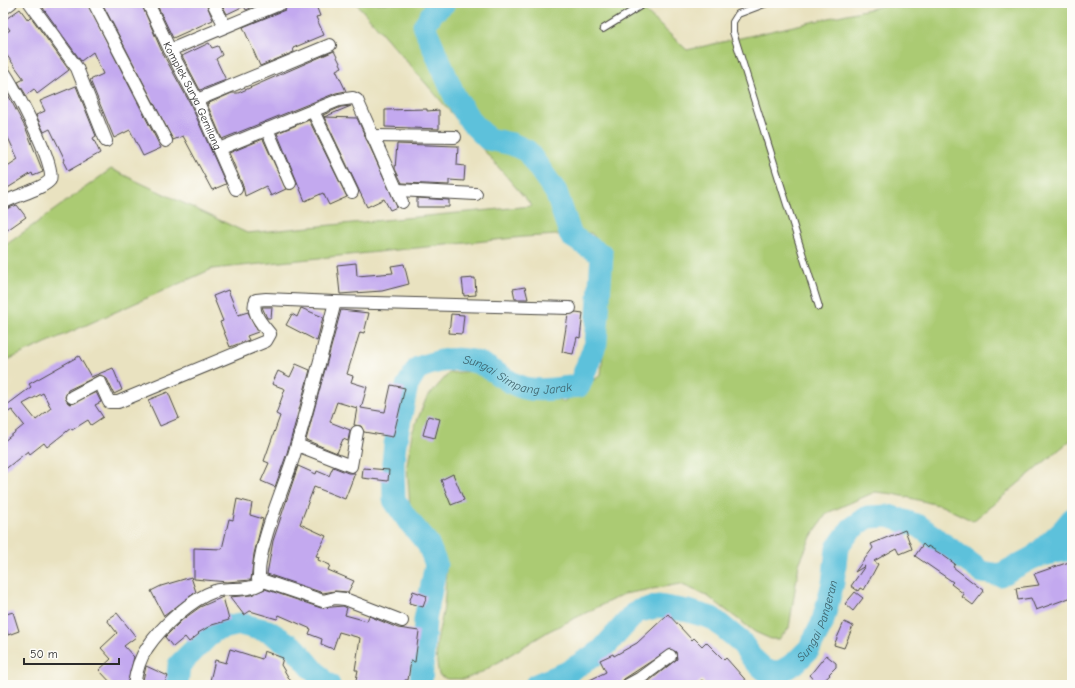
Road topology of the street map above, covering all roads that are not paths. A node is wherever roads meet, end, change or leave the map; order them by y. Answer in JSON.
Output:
{"nodes":[{"id":1,"x":11,"y":3,"type":"edge"},
{"id":2,"x":30,"y":3,"type":"edge"},
{"id":3,"x":94,"y":3,"type":"edge"},
{"id":4,"x":148,"y":3,"type":"edge"},
{"id":5,"x":213,"y":3,"type":"edge"},
{"id":6,"x":645,"y":3,"type":"edge"},
{"id":7,"x":767,"y":3,"type":"edge"},
{"id":8,"x":279,"y":4,"type":"edge"},
{"id":9,"x":3,"y":9,"type":"edge"},
{"id":10,"x":225,"y":26,"type":"junction"},
{"id":11,"x":603,"y":29,"type":"dead end"},
{"id":12,"x":330,"y":45,"type":"dead end"},
{"id":13,"x":170,"y":50,"type":"junction"},
{"id":14,"x":4,"y":75,"type":"edge"},
{"id":15,"x":197,"y":100,"type":"junction"},
{"id":16,"x":313,"y":111,"type":"junction"},
{"id":17,"x":267,"y":129,"type":"junction"},
{"id":18,"x":372,"y":136,"type":"junction"},
{"id":19,"x":455,"y":137,"type":"dead end"},
{"id":20,"x":106,"y":141,"type":"dead end"},
{"id":21,"x":166,"y":141,"type":"dead end"},
{"id":22,"x":219,"y":149,"type":"junction"},
{"id":23,"x":290,"y":183,"type":"dead end"},
{"id":24,"x":236,"y":189,"type":"dead end"},
{"id":25,"x":398,"y":190,"type":"junction"},
{"id":26,"x":352,"y":192,"type":"dead end"},
{"id":27,"x":476,"y":194,"type":"dead end"},
{"id":28,"x":402,"y":202,"type":"dead end"},
{"id":29,"x":3,"y":203,"type":"edge"},
{"id":30,"x":335,"y":302,"type":"junction"},
{"id":31,"x":819,"y":307,"type":"dead end"},
{"id":32,"x":570,"y":308,"type":"dead end"},
{"id":33,"x":72,"y":397,"type":"dead end"},
{"id":34,"x":357,"y":432,"type":"dead end"},
{"id":35,"x":297,"y":445,"type":"junction"},
{"id":36,"x":258,"y":579,"type":"junction"},
{"id":37,"x":402,"y":620,"type":"dead end"},
{"id":38,"x":670,"y":656,"type":"dead end"},
{"id":39,"x":134,"y":685,"type":"edge"},
{"id":40,"x":628,"y":685,"type":"edge"}],
"edges":[{"from":1,"to":9,"type":"street"},
{"from":2,"to":20,"type":"street"},
{"from":3,"to":21,"type":"street"},
{"from":4,"to":13,"type":"street","name":"Komplek Surya Gemilang"},
{"from":5,"to":10,"type":"street"},
{"from":6,"to":11,"type":"lane"},
{"from":7,"to":31,"type":"lane"},
{"from":8,"to":10,"type":"street"},
{"from":10,"to":13,"type":"street"},
{"from":12,"to":15,"type":"street"},
{"from":13,"to":15,"type":"street","name":"Komplek Surya Gemilang"},
{"from":14,"to":29,"type":"street"},
{"from":15,"to":22,"type":"street","name":"Komplek Surya Gemilang"},
{"from":16,"to":17,"type":"street"},
{"from":16,"to":18,"type":"street"},
{"from":16,"to":26,"type":"street"},
{"from":17,"to":22,"type":"street"},
{"from":17,"to":23,"type":"street"},
{"from":18,"to":19,"type":"street"},
{"from":18,"to":25,"type":"street"},
{"from":22,"to":24,"type":"street","name":"Komplek Surya Gemilang"},
{"from":25,"to":27,"type":"street"},
{"from":25,"to":28,"type":"street"},
{"from":30,"to":32,"type":"street"},
{"from":30,"to":33,"type":"street"},
{"from":30,"to":35,"type":"street"},
{"from":34,"to":35,"type":"street"},
{"from":35,"to":36,"type":"street"},
{"from":36,"to":37,"type":"street"},
{"from":36,"to":39,"type":"street"},
{"from":38,"to":40,"type":"street"}]}
